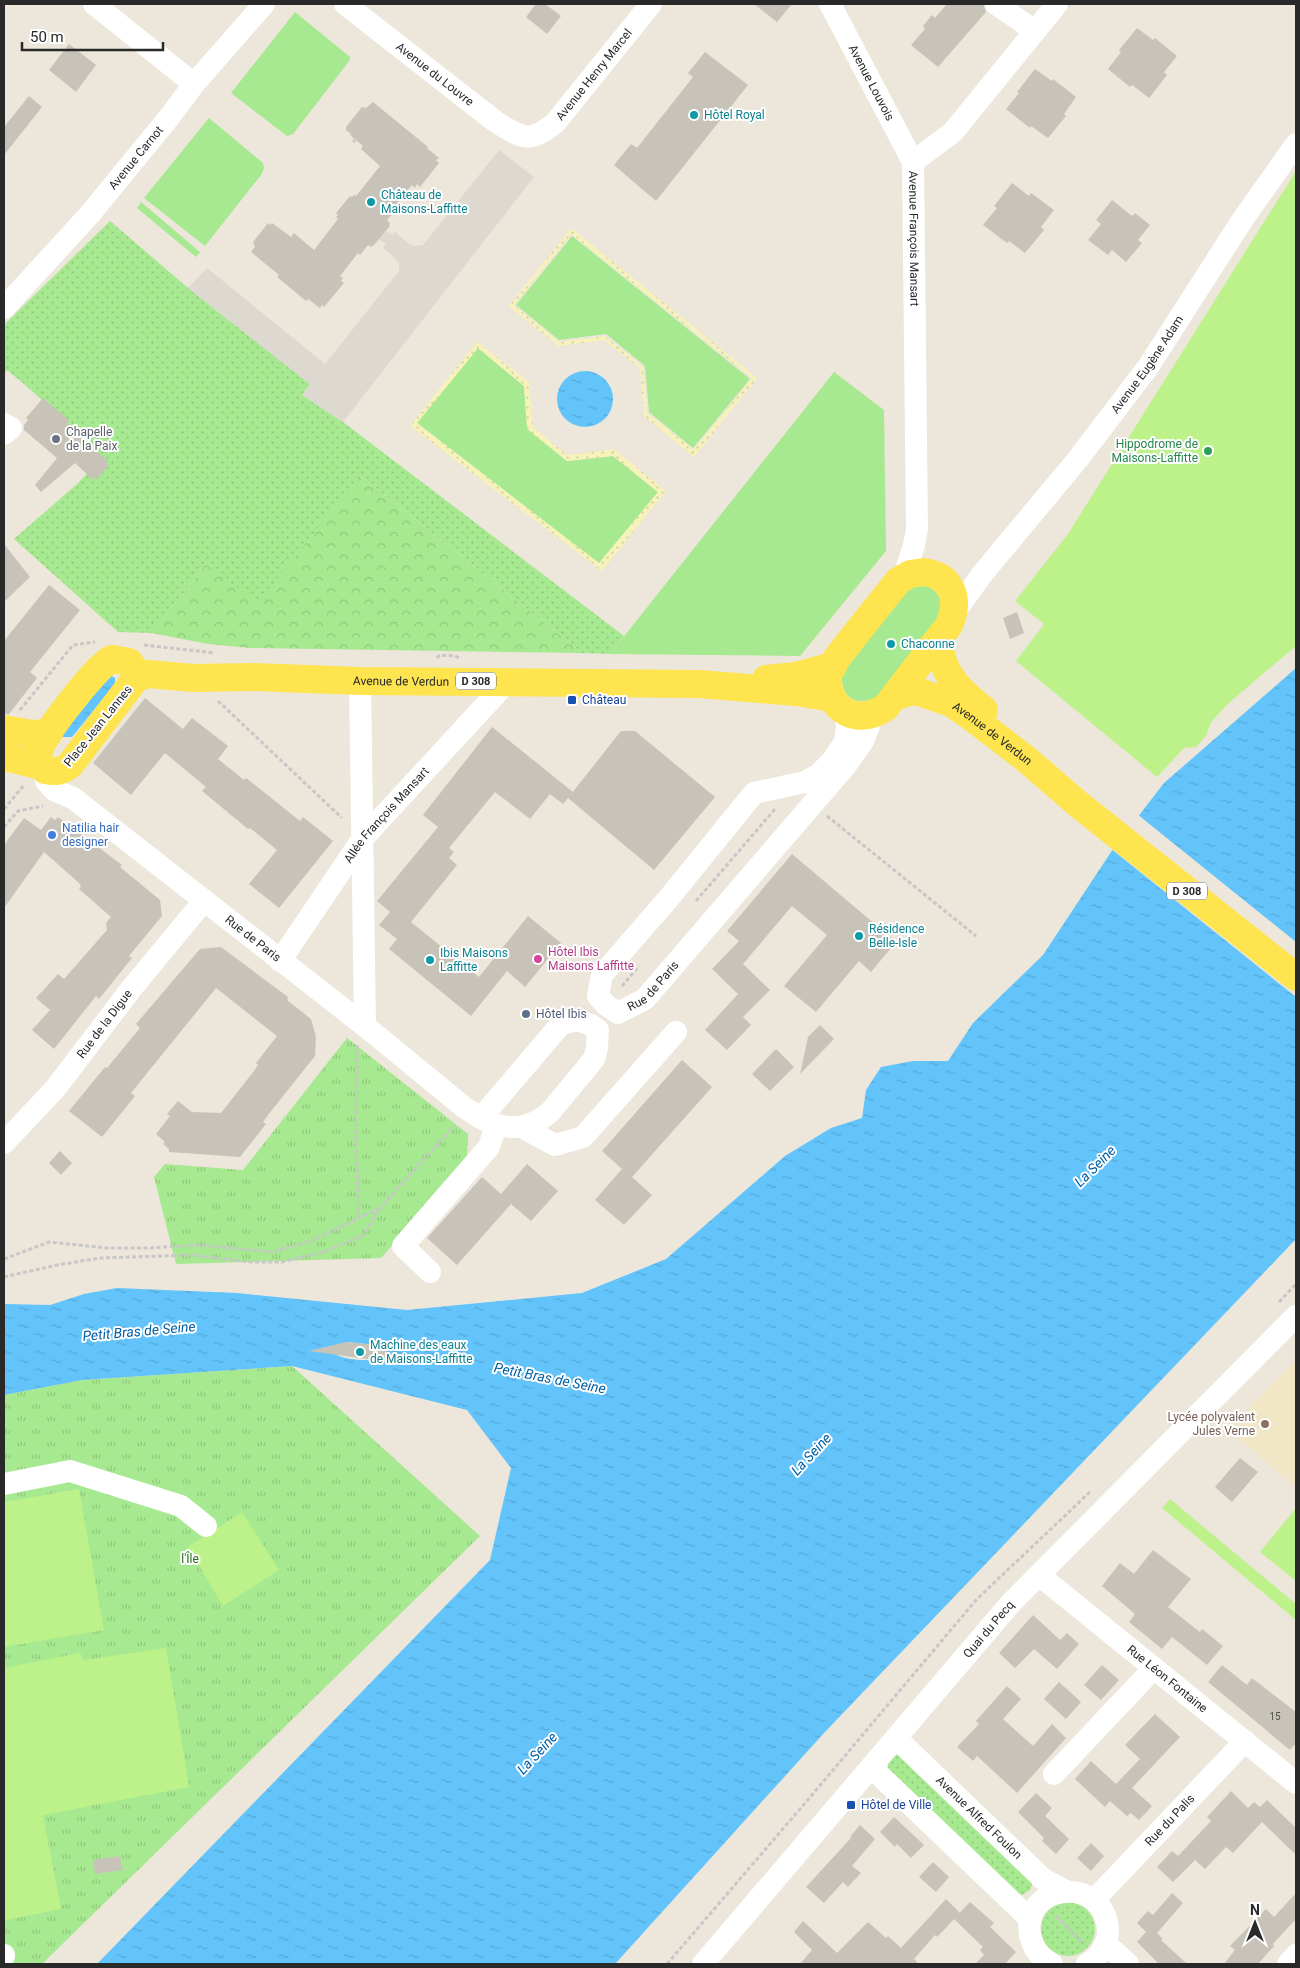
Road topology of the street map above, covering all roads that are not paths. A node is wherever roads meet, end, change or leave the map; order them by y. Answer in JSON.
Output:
{"nodes":[{"id":1,"x":94,"y":4,"type":"edge"},
{"id":2,"x":264,"y":4,"type":"edge"},
{"id":3,"x":345,"y":4,"type":"edge"},
{"id":4,"x":651,"y":4,"type":"edge"},
{"id":5,"x":830,"y":4,"type":"edge"},
{"id":6,"x":996,"y":4,"type":"edge"},
{"id":7,"x":1056,"y":4,"type":"edge"},
{"id":8,"x":1035,"y":31,"type":"junction"},
{"id":9,"x":194,"y":84,"type":"junction"},
{"id":10,"x":529,"y":138,"type":"joint"},
{"id":11,"x":1296,"y":144,"type":"edge"},
{"id":12,"x":914,"y":162,"type":"junction"},
{"id":13,"x":4,"y":308,"type":"edge"},
{"id":14,"x":4,"y":424,"type":"edge"},
{"id":15,"x":4,"y":434,"type":"edge"},
{"id":16,"x":916,"y":529,"type":"junction"},
{"id":17,"x":983,"y":573,"type":"junction"},
{"id":18,"x":904,"y":577,"type":"junction"},
{"id":19,"x":939,"y":578,"type":"junction"},
{"id":20,"x":954,"y":613,"type":"junction"},
{"id":21,"x":939,"y":639,"type":"junction"},
{"id":22,"x":112,"y":659,"type":"junction"},
{"id":23,"x":833,"y":666,"type":"junction"},
{"id":24,"x":253,"y":677,"type":"junction"},
{"id":25,"x":136,"y":678,"type":"junction"},
{"id":26,"x":360,"y":681,"type":"junction"},
{"id":27,"x":508,"y":681,"type":"junction"},
{"id":28,"x":699,"y":684,"type":"junction"},
{"id":29,"x":895,"y":696,"type":"junction"},
{"id":30,"x":839,"y":705,"type":"junction"},
{"id":31,"x":873,"y":715,"type":"junction"},
{"id":32,"x":4,"y":729,"type":"edge"},
{"id":33,"x":48,"y":733,"type":"junction"},
{"id":34,"x":4,"y":754,"type":"edge"},
{"id":35,"x":50,"y":769,"type":"junction"},
{"id":36,"x":1082,"y":799,"type":"junction"},
{"id":37,"x":363,"y":838,"type":"junction"},
{"id":38,"x":203,"y":902,"type":"junction"},
{"id":39,"x":280,"y":961,"type":"junction"},
{"id":40,"x":1296,"y":962,"type":"edge"},
{"id":41,"x":1296,"y":977,"type":"edge"},
{"id":42,"x":365,"y":1026,"type":"junction"},
{"id":43,"x":676,"y":1032,"type":"dead end"},
{"id":44,"x":488,"y":1122,"type":"junction"},
{"id":45,"x":522,"y":1127,"type":"junction"},
{"id":46,"x":4,"y":1143,"type":"edge"},
{"id":47,"x":430,"y":1272,"type":"dead end"},
{"id":48,"x":1296,"y":1316,"type":"edge"},
{"id":49,"x":4,"y":1484,"type":"edge"},
{"id":50,"x":206,"y":1526,"type":"dead end"},
{"id":51,"x":1039,"y":1575,"type":"junction"},
{"id":52,"x":1154,"y":1668,"type":"junction"},
{"id":53,"x":896,"y":1738,"type":"junction"},
{"id":54,"x":1245,"y":1741,"type":"junction"},
{"id":55,"x":871,"y":1767,"type":"junction"},
{"id":56,"x":1054,"y":1774,"type":"dead end"},
{"id":57,"x":1296,"y":1783,"type":"edge"},
{"id":58,"x":1066,"y":1891,"type":"junction"},
{"id":59,"x":1094,"y":1900,"type":"junction"},
{"id":60,"x":1036,"y":1911,"type":"junction"},
{"id":61,"x":1097,"y":1955,"type":"edge"},
{"id":62,"x":1296,"y":1955,"type":"edge"},
{"id":63,"x":1044,"y":1962,"type":"edge"},
{"id":64,"x":703,"y":1964,"type":"edge"},
{"id":65,"x":1128,"y":1964,"type":"edge"},
{"id":66,"x":1288,"y":1964,"type":"edge"}],
"edges":[{"from":1,"to":9,"type":"street"},
{"from":2,"to":9,"type":"street","name":"Avenue Carnot"},
{"from":3,"to":10,"type":"street","name":"Avenue du Louvre"},
{"from":4,"to":10,"type":"street","name":"Avenue Henry Marcel"},
{"from":5,"to":12,"type":"street","name":"Avenue Louvois"},
{"from":6,"to":8,"type":"street"},
{"from":7,"to":8,"type":"street","name":"Avenue François Mansart"},
{"from":8,"to":12,"type":"street","name":"Avenue François Mansart"},
{"from":9,"to":13,"type":"street","name":"Avenue Carnot"},
{"from":11,"to":17,"type":"street","name":"Avenue Eugène Adam"},
{"from":12,"to":16,"type":"street","name":"Avenue François Mansart"},
{"from":14,"to":15,"type":"street"},
{"from":16,"to":18,"type":"street","name":"Avenue François Mansart"},
{"from":16,"to":19,"type":"street","name":"Avenue François Mansart"},
{"from":17,"to":19,"type":"street"},
{"from":17,"to":20,"type":"street","name":"Avenue Eugène Adam"},
{"from":18,"to":19,"type":"main road"},
{"from":18,"to":23,"type":"main road"},
{"from":19,"to":20,"type":"main road"},
{"from":20,"to":21,"type":"main road"},
{"from":21,"to":29,"type":"main road"},
{"from":21,"to":36,"type":"main road","name":"Avenue de Verdun","number":"D 308"},
{"from":22,"to":24,"type":"main road","name":"Avenue de Verdun","number":"D 308"},
{"from":22,"to":25,"type":"main road","name":"Place Jean Lannes"},
{"from":22,"to":33,"type":"main road"},
{"from":23,"to":28,"type":"main road","name":"Avenue de Verdun","number":"D 308"},
{"from":23,"to":30,"type":"main road"},
{"from":24,"to":25,"type":"main road","name":"Avenue de Verdun","number":"D 308"},
{"from":24,"to":26,"type":"main road","name":"Avenue de Verdun","number":"D 308"},
{"from":25,"to":35,"type":"main road","name":"Place Jean Lannes"},
{"from":26,"to":27,"type":"main road","name":"Avenue de Verdun","number":"D 308"},
{"from":26,"to":37,"type":"street"},
{"from":27,"to":28,"type":"main road","name":"Avenue de Verdun","number":"D 308"},
{"from":27,"to":37,"type":"street","name":"Allée François Mansart"},
{"from":28,"to":30,"type":"main road","name":"Avenue de Verdun","number":"D 308"},
{"from":29,"to":31,"type":"main road"},
{"from":29,"to":36,"type":"main road","name":"Avenue de Verdun","number":"D 308"},
{"from":30,"to":31,"type":"main road","name":"Avenue de Verdun"},
{"from":30,"to":31,"type":"street","name":"Rue de Paris"},
{"from":32,"to":33,"type":"main road"},
{"from":33,"to":35,"type":"main road"},
{"from":34,"to":35,"type":"main road"},
{"from":35,"to":38,"type":"street","name":"Rue de Paris"},
{"from":36,"to":40,"type":"main road","number":"D 308"},
{"from":36,"to":41,"type":"main road","number":"D 308"},
{"from":37,"to":39,"type":"street","name":"Allée François Mansart"},
{"from":37,"to":42,"type":"street"},
{"from":38,"to":39,"type":"street","name":"Rue de Paris"},
{"from":38,"to":46,"type":"street","name":"Rue de la Digue"},
{"from":39,"to":42,"type":"street","name":"Rue de Paris"},
{"from":42,"to":44,"type":"street","name":"Rue de Paris"},
{"from":43,"to":45,"type":"street"},
{"from":44,"to":45,"type":"street","name":"Rue de Paris"},
{"from":44,"to":45,"type":"street","name":"Rue de Paris"},
{"from":44,"to":47,"type":"street"},
{"from":48,"to":51,"type":"street","name":"Quai du Pecq"},
{"from":49,"to":50,"type":"street"},
{"from":51,"to":52,"type":"street","name":"Rue Léon Fontaine"},
{"from":51,"to":53,"type":"street","name":"Quai du Pecq"},
{"from":52,"to":54,"type":"street","name":"Rue Léon Fontaine"},
{"from":52,"to":56,"type":"street"},
{"from":53,"to":55,"type":"street","name":"Quai du Pecq"},
{"from":53,"to":58,"type":"street","name":"Avenue Alfred Foulon"},
{"from":54,"to":57,"type":"street","name":"Rue Léon Fontaine"},
{"from":54,"to":59,"type":"street","name":"Rue du Palis"},
{"from":55,"to":60,"type":"street"},
{"from":55,"to":64,"type":"street","name":"Quai du Pecq"},
{"from":58,"to":59,"type":"street","name":"Avenue Alfred Foulon"},
{"from":58,"to":60,"type":"street"},
{"from":59,"to":61,"type":"street"},
{"from":60,"to":63,"type":"street"},
{"from":61,"to":65,"type":"street"},
{"from":62,"to":66,"type":"street"}]}
